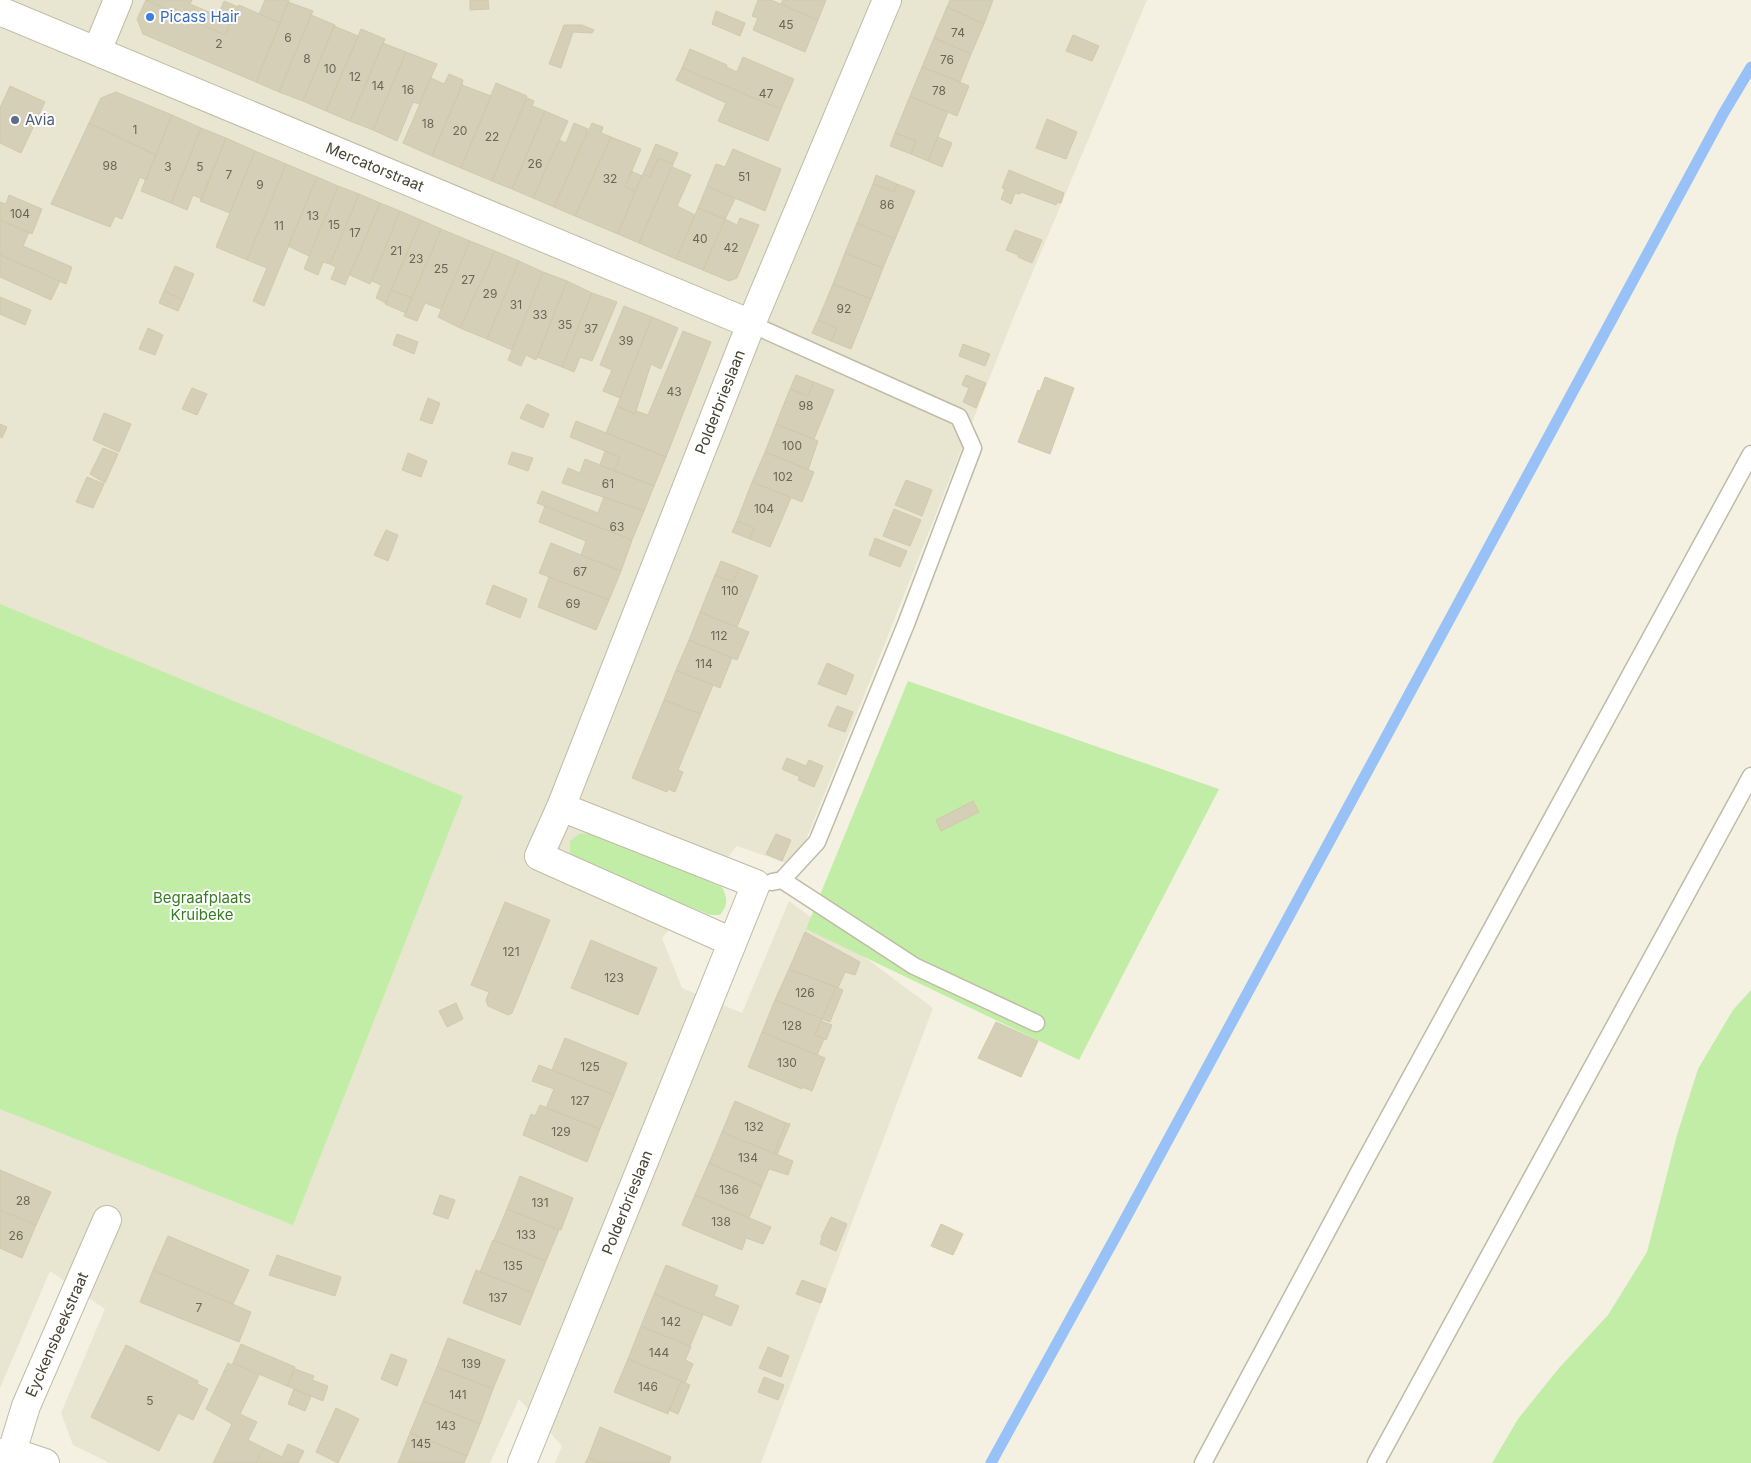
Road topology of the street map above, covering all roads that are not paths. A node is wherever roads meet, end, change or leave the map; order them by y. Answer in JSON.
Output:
{"nodes":[{"id":1,"x":118,"y":0,"type":"edge"},
{"id":2,"x":887,"y":0,"type":"edge"},
{"id":3,"x":0,"y":11,"type":"edge"},
{"id":4,"x":97,"y":51,"type":"junction"},
{"id":5,"x":751,"y":324,"type":"junction"},
{"id":6,"x":1751,"y":454,"type":"edge"},
{"id":7,"x":1751,"y":776,"type":"edge"},
{"id":8,"x":561,"y":806,"type":"junction"},
{"id":9,"x":769,"y":882,"type":"junction"},
{"id":10,"x":732,"y":942,"type":"junction"},
{"id":11,"x":1036,"y":1023,"type":"dead end"},
{"id":12,"x":107,"y":1220,"type":"dead end"},
{"id":13,"x":6,"y":1452,"type":"edge"},
{"id":14,"x":45,"y":1463,"type":"edge"},
{"id":15,"x":522,"y":1463,"type":"edge"},
{"id":16,"x":1202,"y":1463,"type":"edge"},
{"id":17,"x":1376,"y":1463,"type":"edge"}],
"edges":[{"from":1,"to":4,"type":"street"},
{"from":2,"to":5,"type":"street","name":"Polderbrieslaan"},
{"from":3,"to":4,"type":"street","name":"Mercatorstraat"},
{"from":4,"to":5,"type":"street","name":"Mercatorstraat"},
{"from":5,"to":8,"type":"street","name":"Polderbrieslaan"},
{"from":5,"to":9,"type":"lane"},
{"from":6,"to":16,"type":"lane"},
{"from":7,"to":17,"type":"lane"},
{"from":8,"to":9,"type":"street"},
{"from":8,"to":10,"type":"street","name":"Polderbrieslaan"},
{"from":9,"to":10,"type":"street","name":"Polderbrieslaan"},
{"from":9,"to":11,"type":"lane"},
{"from":10,"to":15,"type":"street","name":"Polderbrieslaan"},
{"from":12,"to":13,"type":"street","name":"Eyckensbeekstraat"},
{"from":13,"to":14,"type":"street","name":"Eyckensbeekstraat"}]}
